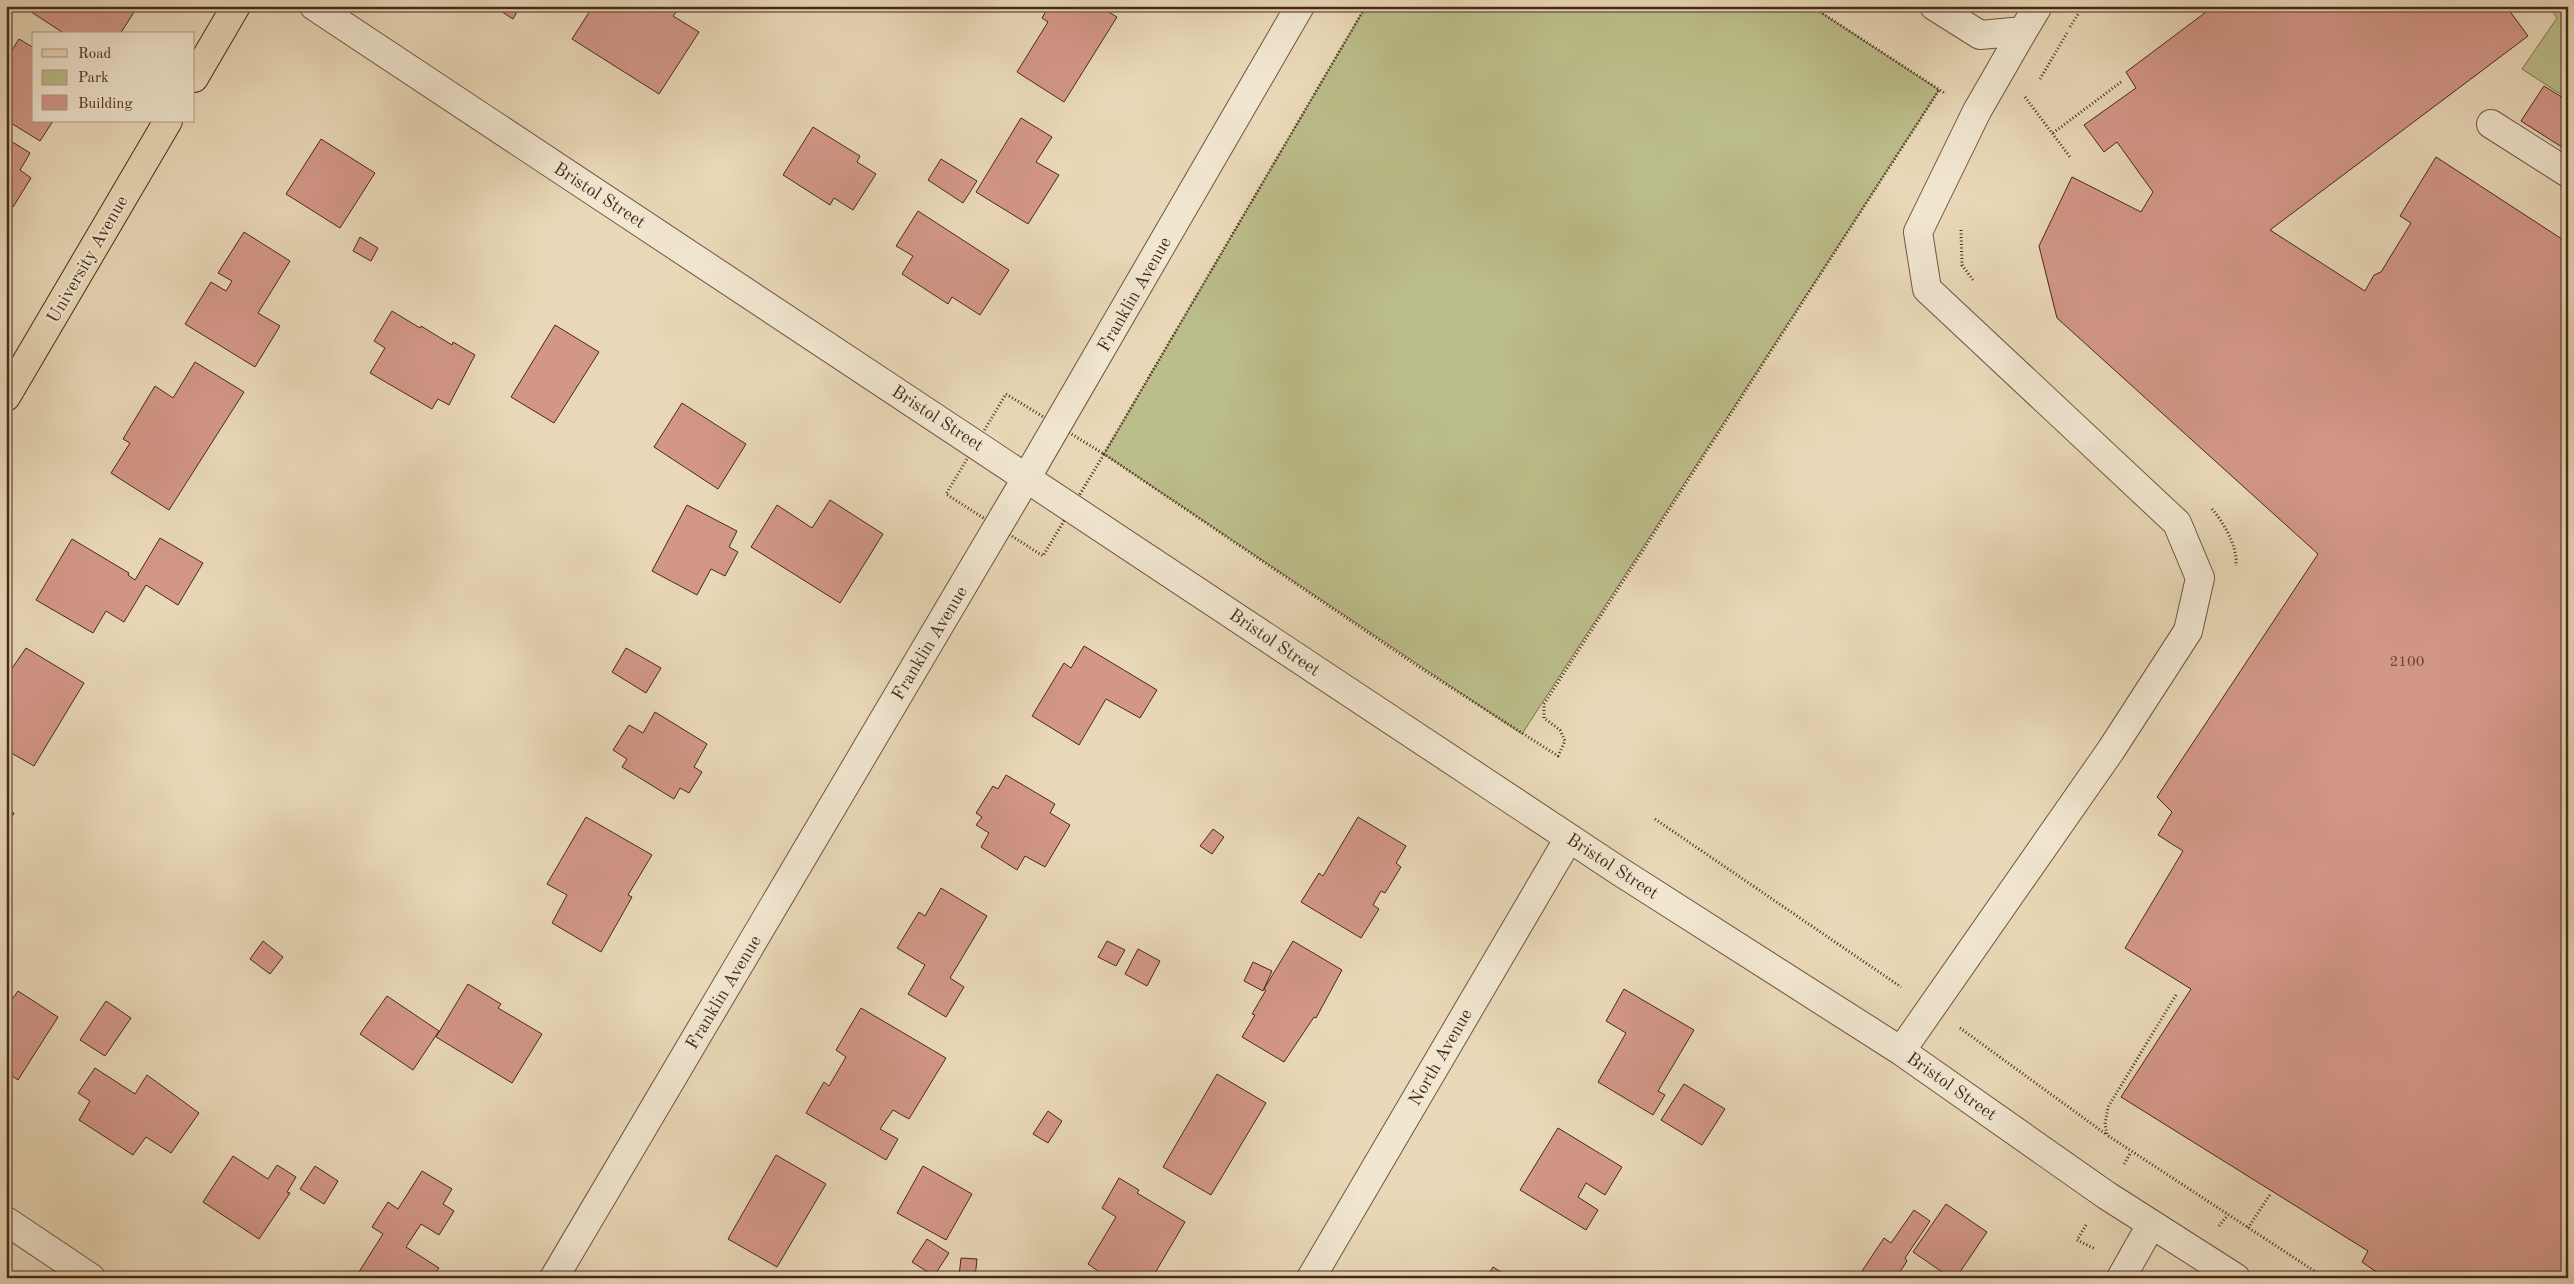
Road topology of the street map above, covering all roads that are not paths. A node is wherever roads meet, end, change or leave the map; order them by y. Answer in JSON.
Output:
{"nodes":[{"id":1,"x":236,"y":6,"type":"edge"},
{"id":2,"x":314,"y":6,"type":"edge"},
{"id":3,"x":1300,"y":6,"type":"edge"},
{"id":4,"x":1934,"y":6,"type":"edge"},
{"id":5,"x":2038,"y":6,"type":"edge"},
{"id":6,"x":2023,"y":31,"type":"junction"},
{"id":7,"x":195,"y":76,"type":"edge"},
{"id":8,"x":167,"y":122,"type":"edge"},
{"id":9,"x":2491,"y":124,"type":"dead end"},
{"id":10,"x":2568,"y":174,"type":"edge"},
{"id":11,"x":6,"y":397,"type":"edge"},
{"id":12,"x":1028,"y":477,"type":"junction"},
{"id":13,"x":1569,"y":838,"type":"junction"},
{"id":14,"x":1901,"y":1051,"type":"junction"},
{"id":15,"x":6,"y":1221,"type":"edge"},
{"id":16,"x":2151,"y":1225,"type":"junction"},
{"id":17,"x":91,"y":1278,"type":"edge"},
{"id":18,"x":554,"y":1278,"type":"edge"},
{"id":19,"x":1311,"y":1278,"type":"edge"},
{"id":20,"x":2121,"y":1278,"type":"edge"},
{"id":21,"x":2236,"y":1278,"type":"edge"}],
"edges":[{"from":1,"to":7,"type":"main road"},
{"from":2,"to":12,"type":"street","name":"Bristol Street"},
{"from":3,"to":12,"type":"street","name":"Franklin Avenue"},
{"from":4,"to":6,"type":"street"},
{"from":5,"to":6,"type":"street"},
{"from":6,"to":14,"type":"street"},
{"from":8,"to":11,"type":"main road","name":"University Avenue"},
{"from":9,"to":10,"type":"street"},
{"from":12,"to":13,"type":"street","name":"Bristol Street"},
{"from":12,"to":18,"type":"street","name":"Franklin Avenue"},
{"from":13,"to":14,"type":"street","name":"Bristol Street"},
{"from":13,"to":19,"type":"street","name":"North Avenue"},
{"from":14,"to":16,"type":"street","name":"Bristol Street"},
{"from":15,"to":17,"type":"street"},
{"from":16,"to":20,"type":"street"},
{"from":16,"to":21,"type":"street","name":"Bristol Street"}]}
